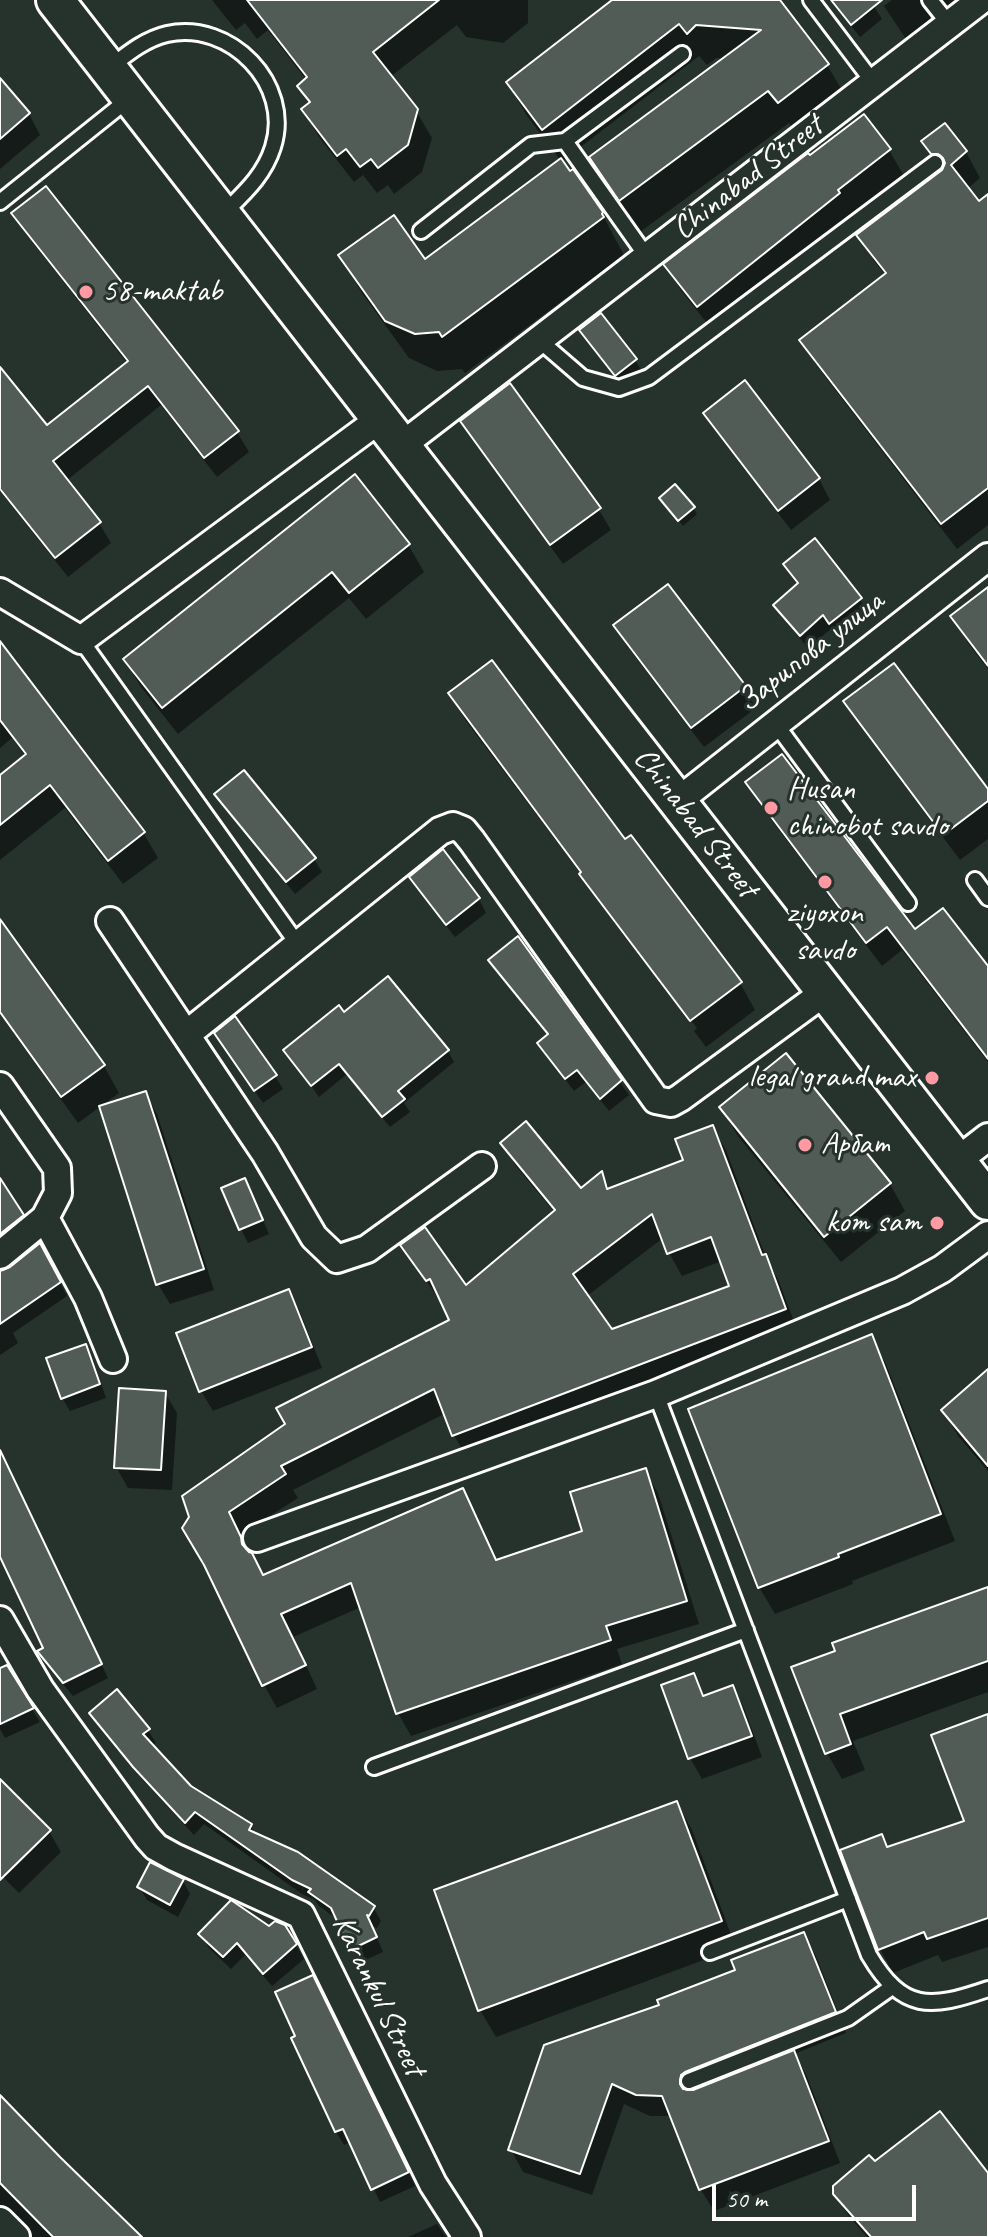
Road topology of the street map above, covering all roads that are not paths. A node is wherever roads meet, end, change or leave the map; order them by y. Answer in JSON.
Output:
{"nodes":[{"id":1,"x":55,"y":0,"type":"edge"},
{"id":2,"x":811,"y":0,"type":"edge"},
{"id":3,"x":930,"y":0,"type":"edge"},
{"id":4,"x":981,"y":0,"type":"edge"},
{"id":5,"x":949,"y":24,"type":"junction"},
{"id":6,"x":682,"y":54,"type":"dead end"},
{"id":7,"x":108,"y":68,"type":"junction"},
{"id":8,"x":873,"y":82,"type":"junction"},
{"id":9,"x":131,"y":98,"type":"junction"},
{"id":10,"x":565,"y":141,"type":"junction"},
{"id":11,"x":935,"y":163,"type":"dead end"},
{"id":12,"x":0,"y":202,"type":"edge"},
{"id":13,"x":222,"y":216,"type":"junction"},
{"id":14,"x":421,"y":231,"type":"dead end"},
{"id":15,"x":647,"y":257,"type":"junction"},
{"id":16,"x":539,"y":340,"type":"junction"},
{"id":17,"x":390,"y":432,"type":"junction"},
{"id":18,"x":988,"y":557,"type":"edge"},
{"id":19,"x":0,"y":592,"type":"edge"},
{"id":20,"x":81,"y":640,"type":"junction"},
{"id":21,"x":775,"y":723,"type":"junction"},
{"id":22,"x":678,"y":801,"type":"junction"},
{"id":23,"x":975,"y":880,"type":"dead end"},
{"id":24,"x":988,"y":898,"type":"edge"},
{"id":25,"x":908,"y":903,"type":"dead end"},
{"id":26,"x":110,"y":921,"type":"dead end"},
{"id":27,"x":299,"y":946,"type":"junction"},
{"id":28,"x":825,"y":992,"type":"junction"},
{"id":29,"x":187,"y":1034,"type":"junction"},
{"id":30,"x":0,"y":1086,"type":"edge"},
{"id":31,"x":988,"y":1137,"type":"edge"},
{"id":32,"x":957,"y":1161,"type":"junction"},
{"id":33,"x":482,"y":1166,"type":"dead end"},
{"id":34,"x":988,"y":1201,"type":"edge"},
{"id":35,"x":45,"y":1218,"type":"junction"},
{"id":36,"x":988,"y":1235,"type":"edge"},
{"id":37,"x":0,"y":1255,"type":"edge"},
{"id":38,"x":113,"y":1359,"type":"dead end"},
{"id":39,"x":656,"y":1394,"type":"junction"},
{"id":40,"x":257,"y":1538,"type":"dead end"},
{"id":41,"x":0,"y":1620,"type":"edge"},
{"id":42,"x":746,"y":1630,"type":"junction"},
{"id":43,"x":374,"y":1767,"type":"dead end"},
{"id":44,"x":848,"y":1899,"type":"junction"},
{"id":45,"x":710,"y":1952,"type":"dead end"},
{"id":46,"x":892,"y":1987,"type":"junction"},
{"id":47,"x":988,"y":1989,"type":"edge"},
{"id":48,"x":689,"y":2081,"type":"dead end"},
{"id":49,"x":0,"y":2221,"type":"edge"},
{"id":50,"x":16,"y":2237,"type":"edge"},
{"id":51,"x":467,"y":2237,"type":"edge"}],
"edges":[{"from":1,"to":7,"type":"main road","name":"Chinabad Street"},
{"from":2,"to":8,"type":"lane"},
{"from":3,"to":5,"type":"lane"},
{"from":4,"to":5,"type":"street","name":"Chinabad Street"},
{"from":5,"to":8,"type":"street","name":"Chinabad Street"},
{"from":6,"to":10,"type":"lane"},
{"from":7,"to":9,"type":"main road","name":"Chinabad Street"},
{"from":7,"to":13,"type":"lane"},
{"from":8,"to":15,"type":"street","name":"Chinabad Street"},
{"from":9,"to":12,"type":"lane"},
{"from":9,"to":13,"type":"main road","name":"Chinabad Street"},
{"from":10,"to":14,"type":"lane"},
{"from":10,"to":15,"type":"lane"},
{"from":11,"to":16,"type":"lane"},
{"from":13,"to":17,"type":"main road","name":"Chinabad Street"},
{"from":15,"to":16,"type":"street","name":"Chinabad Street"},
{"from":16,"to":17,"type":"street","name":"Chinabad Street"},
{"from":17,"to":20,"type":"street"},
{"from":17,"to":22,"type":"main road","name":"Chinabad Street"},
{"from":18,"to":21,"type":"street","name":"Зарипова улица"},
{"from":19,"to":20,"type":"street"},
{"from":20,"to":27,"type":"lane"},
{"from":21,"to":22,"type":"street","name":"Зарипова улица"},
{"from":21,"to":25,"type":"lane"},
{"from":22,"to":28,"type":"main road","name":"Chinabad Street"},
{"from":23,"to":24,"type":"lane"},
{"from":26,"to":29,"type":"street"},
{"from":27,"to":28,"type":"street"},
{"from":27,"to":29,"type":"street"},
{"from":28,"to":32,"type":"main road","name":"Chinabad Street"},
{"from":29,"to":33,"type":"street"},
{"from":30,"to":35,"type":"street"},
{"from":31,"to":32,"type":"street"},
{"from":32,"to":34,"type":"main road","name":"Chinabad Street"},
{"from":35,"to":37,"type":"street"},
{"from":35,"to":38,"type":"street"},
{"from":36,"to":39,"type":"street"},
{"from":39,"to":40,"type":"street"},
{"from":39,"to":42,"type":"lane"},
{"from":41,"to":51,"type":"street","name":"Karankul Street"},
{"from":42,"to":43,"type":"lane"},
{"from":42,"to":44,"type":"lane"},
{"from":44,"to":45,"type":"lane"},
{"from":44,"to":46,"type":"lane"},
{"from":46,"to":47,"type":"lane"},
{"from":46,"to":48,"type":"lane"},
{"from":49,"to":50,"type":"street"}]}
